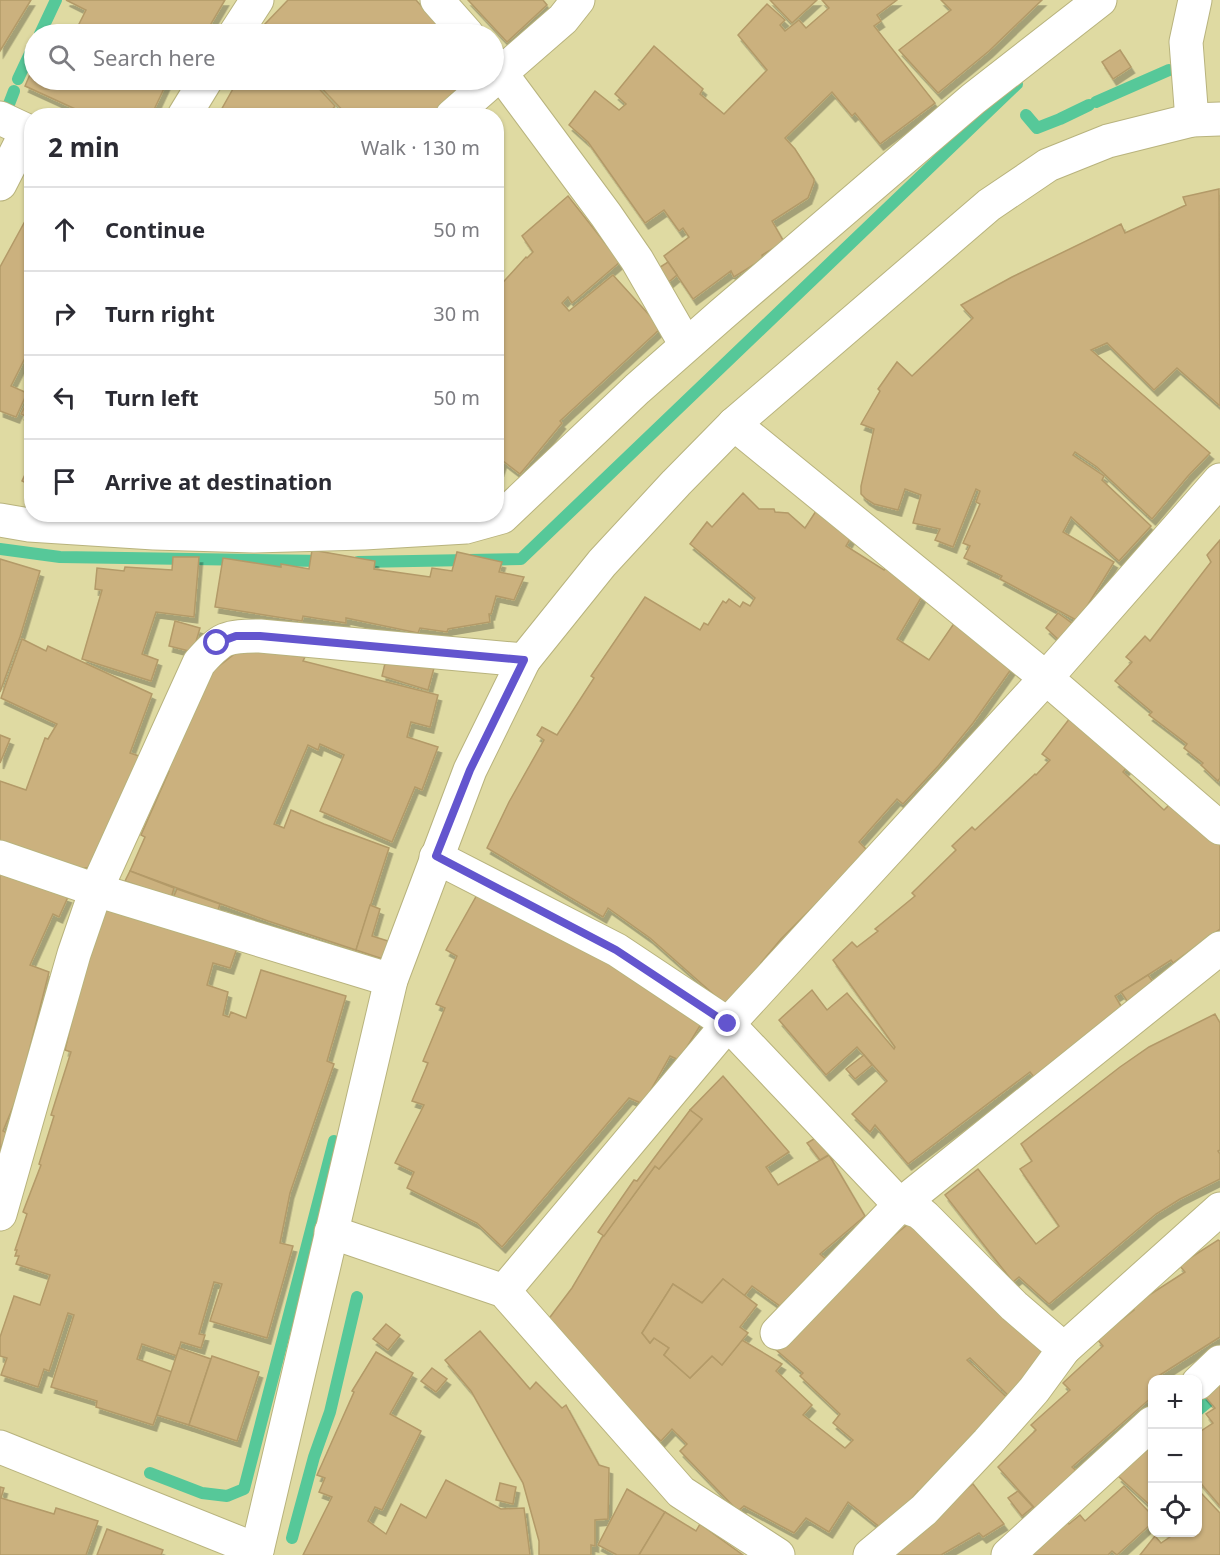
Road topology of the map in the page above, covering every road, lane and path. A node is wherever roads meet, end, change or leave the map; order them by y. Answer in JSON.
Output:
{"nodes":[{"id":1,"x":257,"y":0,"type":"edge"},
{"id":2,"x":436,"y":0,"type":"edge"},
{"id":3,"x":578,"y":0,"type":"edge"},
{"id":4,"x":1100,"y":0,"type":"edge"},
{"id":5,"x":1195,"y":0,"type":"edge"},
{"id":6,"x":241,"y":24,"type":"edge"},
{"id":7,"x":458,"y":24,"type":"edge"},
{"id":8,"x":504,"y":67,"type":"edge"},
{"id":9,"x":504,"y":86,"type":"edge"},
{"id":10,"x":200,"y":90,"type":"edge"},
{"id":11,"x":479,"y":90,"type":"edge"},
{"id":12,"x":189,"y":108,"type":"edge"},
{"id":13,"x":460,"y":108,"type":"edge"},
{"id":14,"x":1206,"y":120,"type":"edge"},
{"id":15,"x":20,"y":127,"type":"edge"},
{"id":16,"x":0,"y":183,"type":"edge"},
{"id":17,"x":686,"y":345,"type":"junction"},
{"id":18,"x":734,"y":424,"type":"junction"},
{"id":19,"x":1220,"y":480,"type":"edge"},
{"id":20,"x":504,"y":515,"type":"edge"},
{"id":21,"x":0,"y":520,"type":"edge"},
{"id":22,"x":484,"y":522,"type":"edge"},
{"id":23,"x":157,"y":524,"type":"edge"},
{"id":24,"x":524,"y":660,"type":"junction"},
{"id":25,"x":1046,"y":678,"type":"junction"},
{"id":26,"x":1220,"y":828,"type":"edge"},
{"id":27,"x":0,"y":856,"type":"edge"},
{"id":28,"x":436,"y":856,"type":"junction"},
{"id":29,"x":96,"y":890,"type":"junction"},
{"id":30,"x":1220,"y":948,"type":"edge"},
{"id":31,"x":391,"y":980,"type":"junction"},
{"id":32,"x":728,"y":1024,"type":"junction"},
{"id":33,"x":900,"y":1205,"type":"junction"},
{"id":34,"x":1220,"y":1209,"type":"edge"},
{"id":35,"x":0,"y":1214,"type":"edge"},
{"id":36,"x":331,"y":1232,"type":"junction"},
{"id":37,"x":504,"y":1291,"type":"junction"},
{"id":38,"x":777,"y":1333,"type":"dead end"},
{"id":39,"x":1064,"y":1349,"type":"junction"},
{"id":40,"x":1220,"y":1362,"type":"edge"},
{"id":41,"x":1202,"y":1378,"type":"edge"},
{"id":42,"x":1148,"y":1427,"type":"edge"},
{"id":43,"x":0,"y":1447,"type":"edge"},
{"id":44,"x":256,"y":1553,"type":"edge"},
{"id":45,"x":778,"y":1555,"type":"edge"},
{"id":46,"x":870,"y":1555,"type":"edge"},
{"id":47,"x":1008,"y":1555,"type":"edge"}],
"edges":[{"from":1,"to":6,"type":"street"},
{"from":2,"to":7,"type":"street"},
{"from":3,"to":8,"type":"street"},
{"from":4,"to":17,"type":"street"},
{"from":5,"to":14,"type":"street"},
{"from":9,"to":17,"type":"street"},
{"from":10,"to":12,"type":"street"},
{"from":11,"to":13,"type":"street"},
{"from":14,"to":18,"type":"street"},
{"from":15,"to":16,"type":"street"},
{"from":17,"to":20,"type":"street"},
{"from":18,"to":24,"type":"street"},
{"from":18,"to":25,"type":"street"},
{"from":19,"to":25,"type":"street"},
{"from":21,"to":23,"type":"street"},
{"from":22,"to":23,"type":"street"},
{"from":24,"to":28,"type":"street"},
{"from":24,"to":29,"type":"street"},
{"from":25,"to":26,"type":"street"},
{"from":25,"to":32,"type":"street"},
{"from":27,"to":29,"type":"street"},
{"from":28,"to":31,"type":"street"},
{"from":28,"to":32,"type":"street"},
{"from":29,"to":31,"type":"street"},
{"from":29,"to":35,"type":"street"},
{"from":30,"to":33,"type":"street"},
{"from":31,"to":36,"type":"street"},
{"from":32,"to":33,"type":"street"},
{"from":32,"to":37,"type":"street"},
{"from":33,"to":38,"type":"street"},
{"from":33,"to":39,"type":"street"},
{"from":34,"to":39,"type":"street"},
{"from":36,"to":37,"type":"street"},
{"from":36,"to":44,"type":"street"},
{"from":37,"to":45,"type":"street"},
{"from":39,"to":46,"type":"street"},
{"from":40,"to":41,"type":"street"},
{"from":42,"to":47,"type":"street"},
{"from":43,"to":44,"type":"street"}]}
